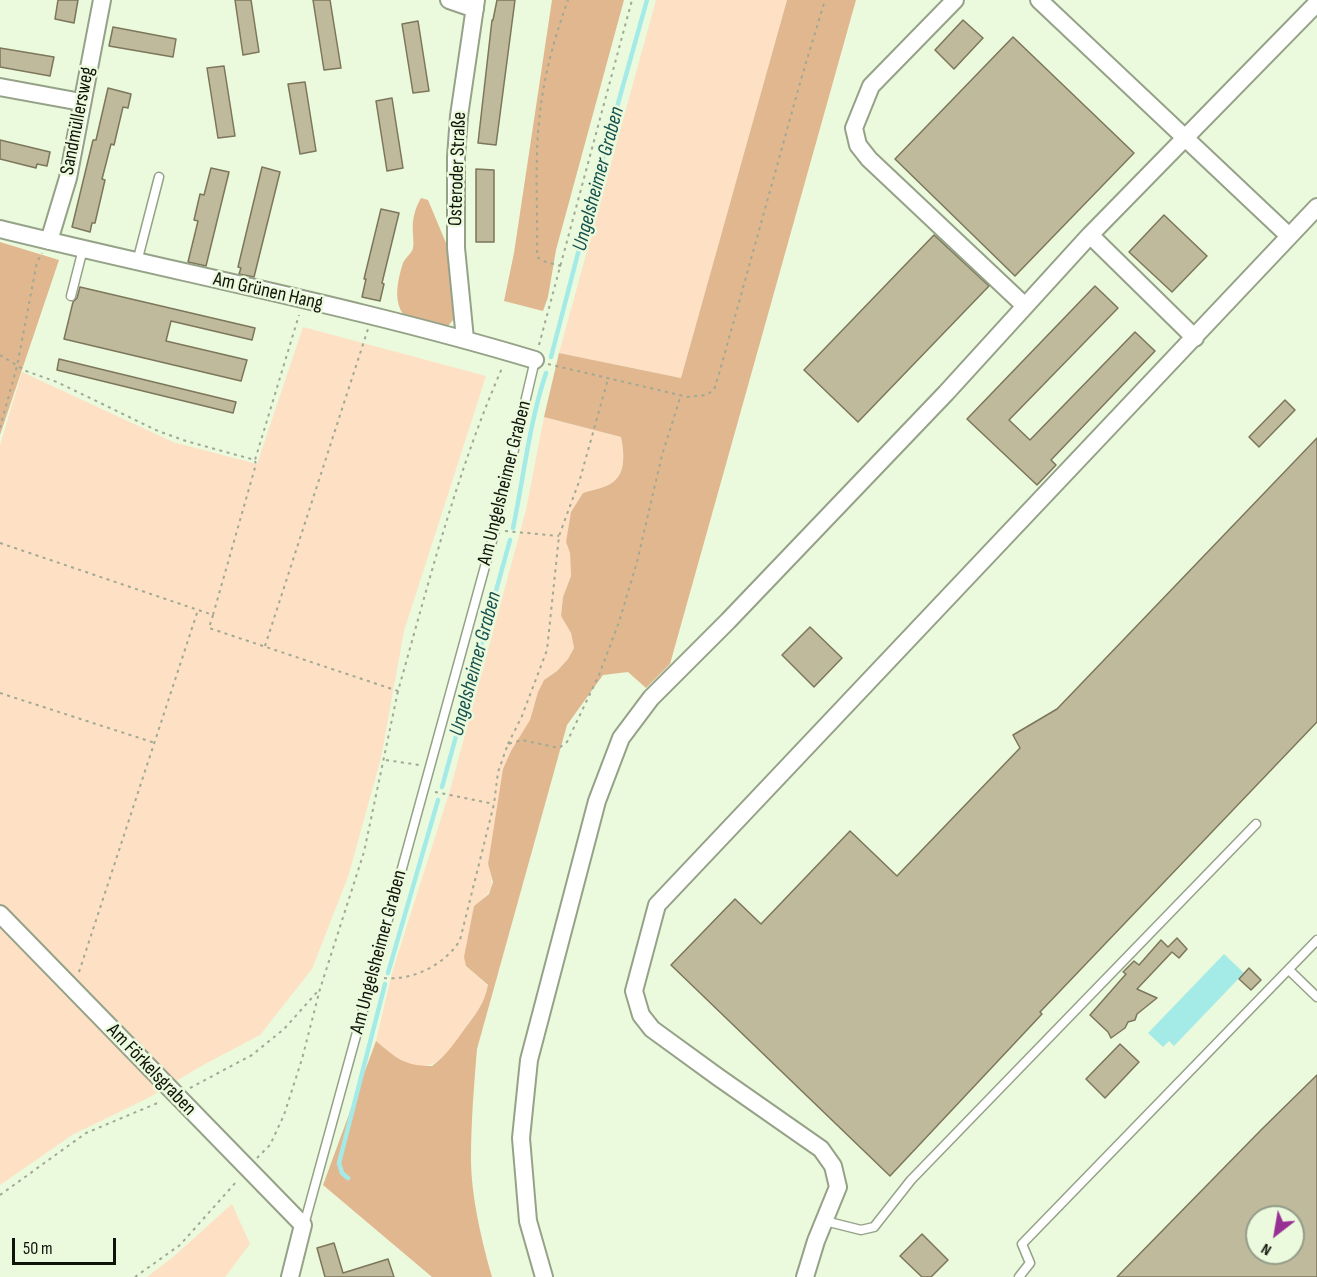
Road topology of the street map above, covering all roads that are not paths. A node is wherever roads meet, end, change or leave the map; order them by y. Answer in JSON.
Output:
{"nodes":[{"id":1,"x":102,"y":0,"type":"edge"},
{"id":2,"x":449,"y":0,"type":"edge"},
{"id":3,"x":955,"y":0,"type":"edge"},
{"id":4,"x":1039,"y":0,"type":"edge"},
{"id":5,"x":1317,"y":3,"type":"edge"},
{"id":6,"x":475,"y":4,"type":"edge"},
{"id":7,"x":0,"y":87,"type":"edge"},
{"id":8,"x":81,"y":102,"type":"junction"},
{"id":9,"x":1185,"y":137,"type":"junction"},
{"id":10,"x":159,"y":177,"type":"dead end"},
{"id":11,"x":1317,"y":207,"type":"edge"},
{"id":12,"x":0,"y":229,"type":"edge"},
{"id":13,"x":1090,"y":235,"type":"junction"},
{"id":14,"x":1289,"y":236,"type":"junction"},
{"id":15,"x":49,"y":241,"type":"junction"},
{"id":16,"x":83,"y":249,"type":"junction"},
{"id":17,"x":137,"y":262,"type":"junction"},
{"id":18,"x":71,"y":296,"type":"dead end"},
{"id":19,"x":1025,"y":306,"type":"junction"},
{"id":20,"x":1195,"y":338,"type":"junction"},
{"id":21,"x":465,"y":339,"type":"junction"},
{"id":22,"x":535,"y":360,"type":"joint"},
{"id":23,"x":1256,"y":825,"type":"dead end"},
{"id":24,"x":0,"y":914,"type":"edge"},
{"id":25,"x":1317,"y":940,"type":"edge"},
{"id":26,"x":1289,"y":970,"type":"junction"},
{"id":27,"x":1317,"y":997,"type":"edge"},
{"id":28,"x":825,"y":1221,"type":"junction"},
{"id":29,"x":303,"y":1225,"type":"junction"},
{"id":30,"x":290,"y":1277,"type":"edge"},
{"id":31,"x":544,"y":1277,"type":"edge"},
{"id":32,"x":805,"y":1277,"type":"edge"},
{"id":33,"x":1018,"y":1277,"type":"edge"}],
"edges":[{"from":1,"to":8,"type":"street","name":"Sandmüllersweg"},
{"from":2,"to":6,"type":"street"},
{"from":3,"to":19,"type":"street"},
{"from":4,"to":9,"type":"street"},
{"from":5,"to":9,"type":"street"},
{"from":6,"to":21,"type":"street","name":"Osteroder Straße"},
{"from":7,"to":8,"type":"street"},
{"from":8,"to":15,"type":"street","name":"Sandmüllersweg"},
{"from":9,"to":13,"type":"street"},
{"from":9,"to":14,"type":"street"},
{"from":10,"to":17,"type":"lane"},
{"from":11,"to":14,"type":"street"},
{"from":12,"to":15,"type":"street","name":"Am Grünen Hang"},
{"from":13,"to":19,"type":"street"},
{"from":13,"to":20,"type":"street"},
{"from":14,"to":20,"type":"street"},
{"from":15,"to":16,"type":"street","name":"Am Grünen Hang"},
{"from":16,"to":17,"type":"street","name":"Am Grünen Hang"},
{"from":16,"to":18,"type":"lane"},
{"from":17,"to":21,"type":"street","name":"Am Grünen Hang"},
{"from":19,"to":31,"type":"street"},
{"from":20,"to":28,"type":"street"},
{"from":21,"to":22,"type":"street","name":"Am Grünen Hang"},
{"from":22,"to":29,"type":"lane","name":"Am Ungelsheimer Graben"},
{"from":23,"to":28,"type":"lane"},
{"from":24,"to":29,"type":"street","name":"Am Förkelsgraben"},
{"from":25,"to":26,"type":"lane"},
{"from":26,"to":27,"type":"lane"},
{"from":26,"to":33,"type":"lane"},
{"from":28,"to":32,"type":"street"},
{"from":29,"to":30,"type":"street","name":"Am Ungelsheimer Graben"}]}
